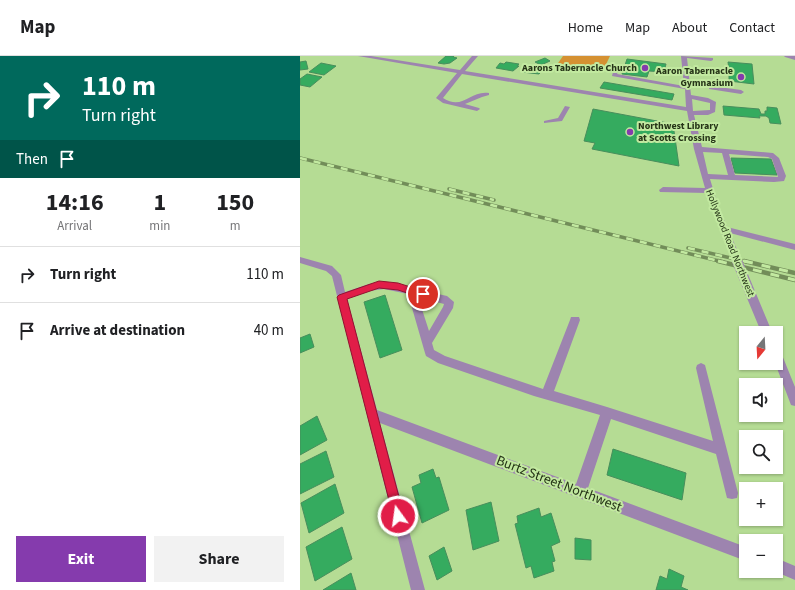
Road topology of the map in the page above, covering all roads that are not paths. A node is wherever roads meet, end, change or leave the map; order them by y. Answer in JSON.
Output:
{"nodes":[{"id":1,"x":361,"y":56,"type":"edge"},
{"id":2,"x":475,"y":56,"type":"edge"},
{"id":3,"x":684,"y":56,"type":"edge"},
{"id":4,"x":787,"y":56,"type":"edge"},
{"id":5,"x":795,"y":58,"type":"edge"},
{"id":6,"x":711,"y":59,"type":"dead end"},
{"id":7,"x":617,"y":68,"type":"dead end"},
{"id":8,"x":460,"y":72,"type":"junction"},
{"id":9,"x":687,"y":88,"type":"junction"},
{"id":10,"x":712,"y":88,"type":"dead end"},
{"id":11,"x":741,"y":92,"type":"dead end"},
{"id":12,"x":487,"y":94,"type":"dead end"},
{"id":13,"x":688,"y":96,"type":"junction"},
{"id":14,"x":470,"y":100,"type":"junction"},
{"id":15,"x":460,"y":105,"type":"junction"},
{"id":16,"x":567,"y":107,"type":"dead end"},
{"id":17,"x":691,"y":112,"type":"junction"},
{"id":18,"x":546,"y":122,"type":"dead end"},
{"id":19,"x":698,"y":149,"type":"junction"},
{"id":20,"x":725,"y":151,"type":"junction"},
{"id":21,"x":705,"y":176,"type":"junction"},
{"id":22,"x":732,"y":177,"type":"junction"},
{"id":23,"x":663,"y":190,"type":"dead end"},
{"id":24,"x":709,"y":191,"type":"junction"},
{"id":25,"x":725,"y":231,"type":"junction"},
{"id":26,"x":795,"y":247,"type":"edge"},
{"id":27,"x":300,"y":260,"type":"edge"},
{"id":28,"x":412,"y":292,"type":"junction"},
{"id":29,"x":342,"y":297,"type":"junction"},
{"id":30,"x":575,"y":320,"type":"dead end"},
{"id":31,"x":764,"y":326,"type":"edge"},
{"id":32,"x":427,"y":343,"type":"junction"},
{"id":33,"x":701,"y":368,"type":"dead end"},
{"id":34,"x":783,"y":370,"type":"edge"},
{"id":35,"x":546,"y":394,"type":"junction"},
{"id":36,"x":795,"y":402,"type":"edge"},
{"id":37,"x":607,"y":412,"type":"junction"},
{"id":38,"x":372,"y":414,"type":"junction"},
{"id":39,"x":721,"y":450,"type":"junction"},
{"id":40,"x":580,"y":492,"type":"junction"},
{"id":41,"x":732,"y":493,"type":"dead end"},
{"id":42,"x":739,"y":551,"type":"edge"},
{"id":43,"x":783,"y":568,"type":"edge"},
{"id":44,"x":795,"y":572,"type":"edge"},
{"id":45,"x":418,"y":590,"type":"edge"}],
"edges":[{"from":1,"to":8,"type":"street"},
{"from":2,"to":8,"type":"street"},
{"from":3,"to":6,"type":"street"},
{"from":3,"to":9,"type":"street","name":"Hollywood Road Northwest"},
{"from":4,"to":5,"type":"street"},
{"from":7,"to":9,"type":"street"},
{"from":8,"to":15,"type":"street"},
{"from":8,"to":17,"type":"street"},
{"from":9,"to":13,"type":"street","name":"Hollywood Road Northwest"},
{"from":10,"to":11,"type":"street"},
{"from":12,"to":14,"type":"street"},
{"from":13,"to":17,"type":"street","name":"Hollywood Road Northwest"},
{"from":13,"to":17,"type":"street"},
{"from":14,"to":15,"type":"street"},
{"from":14,"to":15,"type":"street"},
{"from":16,"to":18,"type":"street"},
{"from":17,"to":19,"type":"street","name":"Hollywood Road Northwest"},
{"from":19,"to":20,"type":"street"},
{"from":19,"to":21,"type":"street","name":"Hollywood Road Northwest"},
{"from":20,"to":22,"type":"street"},
{"from":20,"to":22,"type":"street"},
{"from":21,"to":22,"type":"street"},
{"from":21,"to":24,"type":"street","name":"Hollywood Road Northwest"},
{"from":23,"to":24,"type":"street"},
{"from":24,"to":25,"type":"street","name":"Hollywood Road Northwest"},
{"from":25,"to":26,"type":"street"},
{"from":25,"to":31,"type":"street","name":"Hollywood Road Northwest","bridge":true},
{"from":27,"to":29,"type":"street"},
{"from":28,"to":29,"type":"street"},
{"from":28,"to":32,"type":"street"},
{"from":28,"to":32,"type":"street"},
{"from":29,"to":38,"type":"street"},
{"from":30,"to":35,"type":"street"},
{"from":32,"to":35,"type":"street"},
{"from":33,"to":39,"type":"street"},
{"from":34,"to":36,"type":"street"},
{"from":35,"to":37,"type":"street"},
{"from":37,"to":39,"type":"street"},
{"from":37,"to":40,"type":"street"},
{"from":38,"to":40,"type":"street","name":"Burtz Street Northwest"},
{"from":38,"to":45,"type":"street"},
{"from":39,"to":41,"type":"street"},
{"from":40,"to":42,"type":"street","name":"Burtz Street Northwest"},
{"from":43,"to":44,"type":"street"}]}
